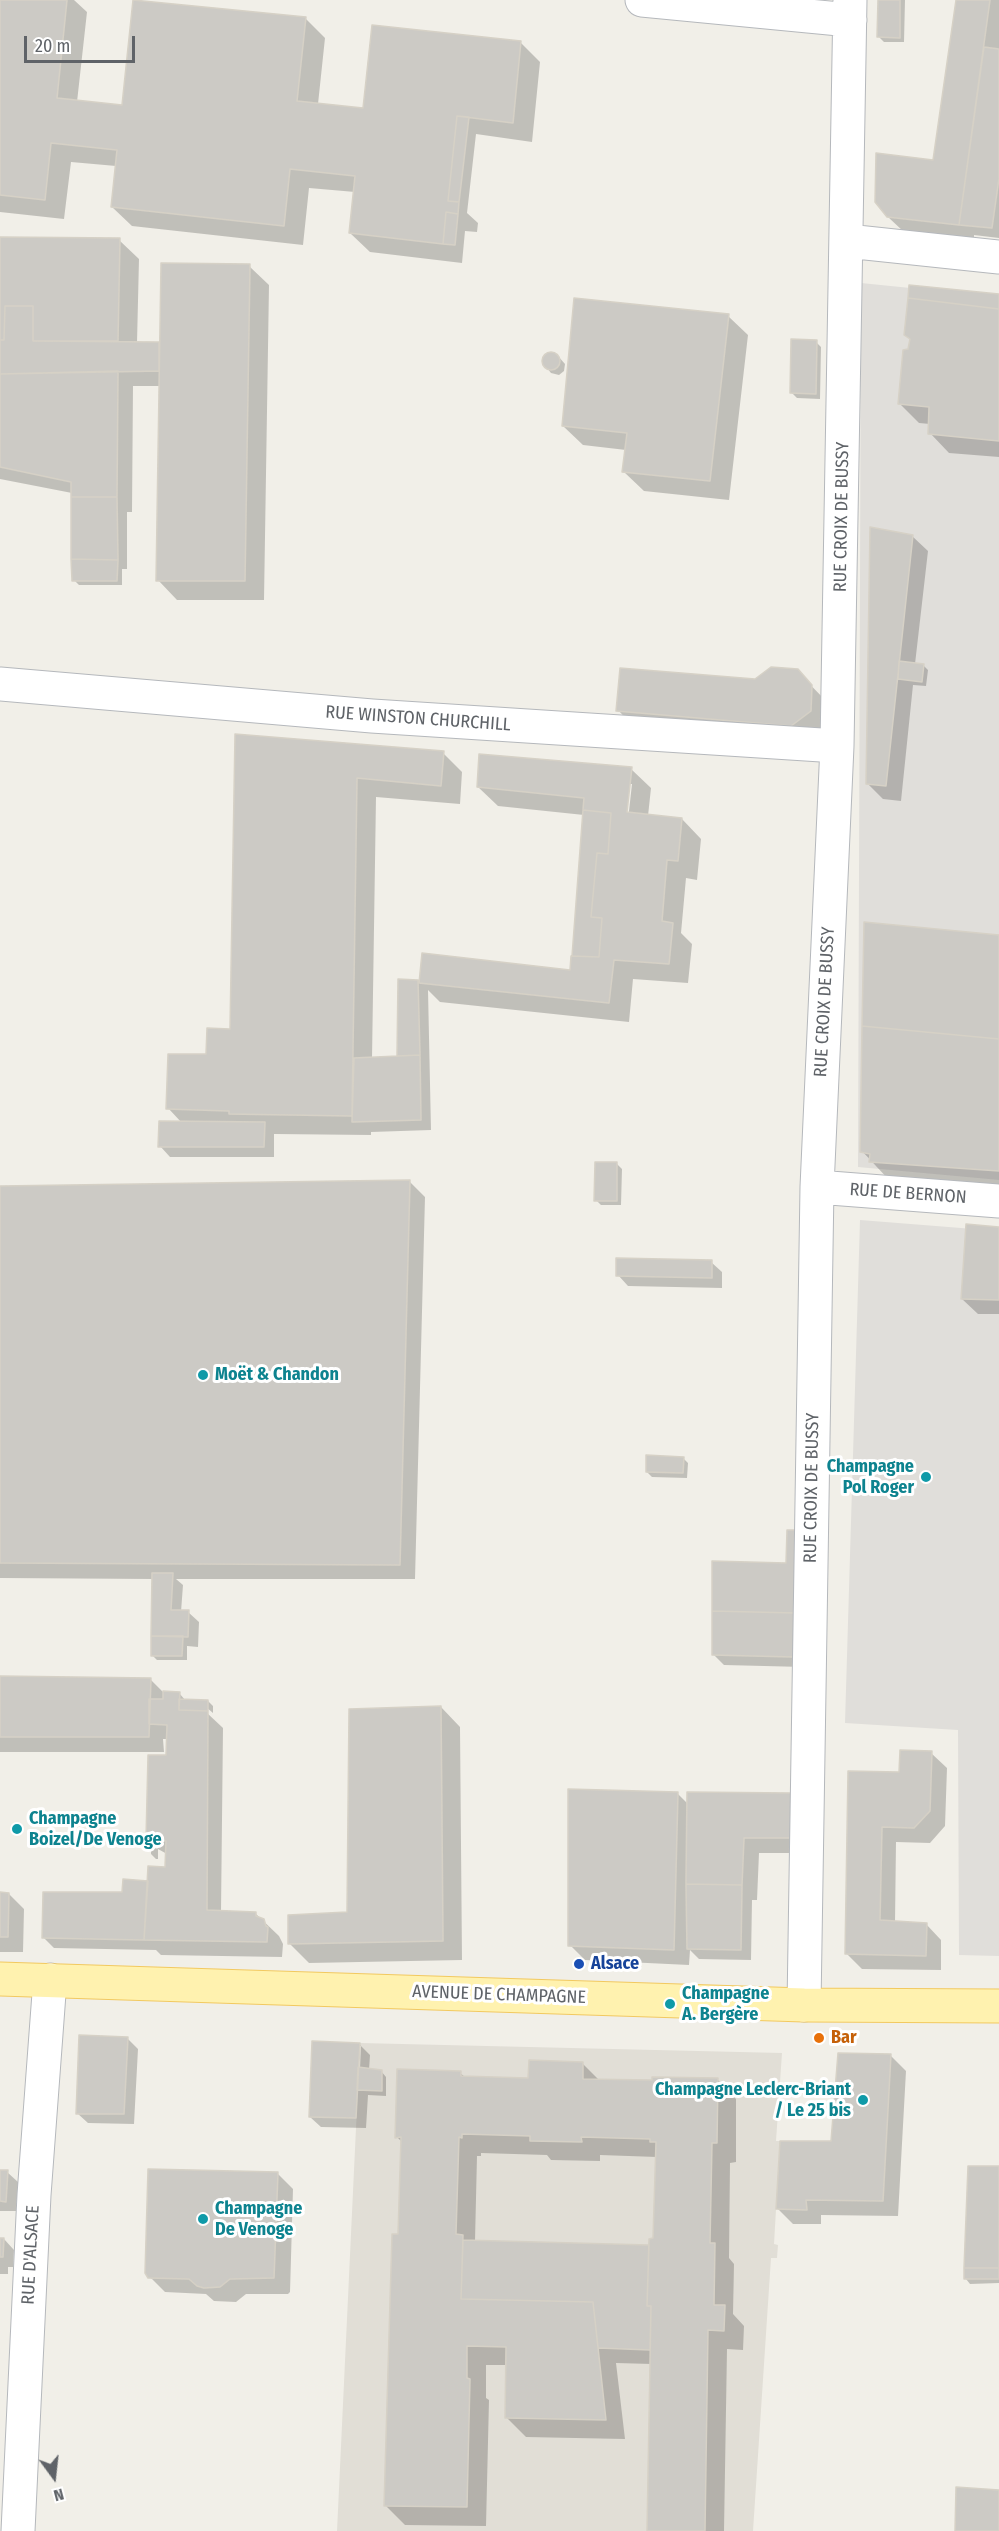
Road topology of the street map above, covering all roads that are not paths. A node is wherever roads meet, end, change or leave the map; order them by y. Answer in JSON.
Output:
{"nodes":[{"id":1,"x":642,"y":0,"type":"edge"},
{"id":2,"x":850,"y":10,"type":"edge"},
{"id":3,"x":847,"y":241,"type":"junction"},
{"id":4,"x":999,"y":257,"type":"edge"},
{"id":5,"x":0,"y":684,"type":"edge"},
{"id":6,"x":837,"y":746,"type":"junction"},
{"id":7,"x":816,"y":1187,"type":"junction"},
{"id":8,"x":999,"y":1201,"type":"edge"},
{"id":9,"x":0,"y":1979,"type":"edge"},
{"id":10,"x":50,"y":1980,"type":"junction"},
{"id":11,"x":804,"y":2005,"type":"junction"},
{"id":12,"x":999,"y":2006,"type":"edge"},
{"id":13,"x":18,"y":2531,"type":"edge"}],
"edges":[{"from":1,"to":2,"type":"street"},
{"from":2,"to":3,"type":"street","name":"RUE CROIX DE BUSSY"},
{"from":3,"to":4,"type":"street"},
{"from":3,"to":6,"type":"street","name":"RUE CROIX DE BUSSY"},
{"from":5,"to":6,"type":"street","name":"RUE WINSTON CHURCHILL"},
{"from":6,"to":7,"type":"street","name":"RUE CROIX DE BUSSY"},
{"from":7,"to":8,"type":"street","name":"RUE DE BERNON"},
{"from":7,"to":11,"type":"street","name":"RUE CROIX DE BUSSY"},
{"from":9,"to":10,"type":"main road","name":"AVENUE DE CHAMPAGNE"},
{"from":10,"to":11,"type":"main road","name":"AVENUE DE CHAMPAGNE"},
{"from":10,"to":13,"type":"street","name":"RUE D'ALSACE"},
{"from":11,"to":12,"type":"main road","name":"AVENUE DE CHAMPAGNE"}]}
